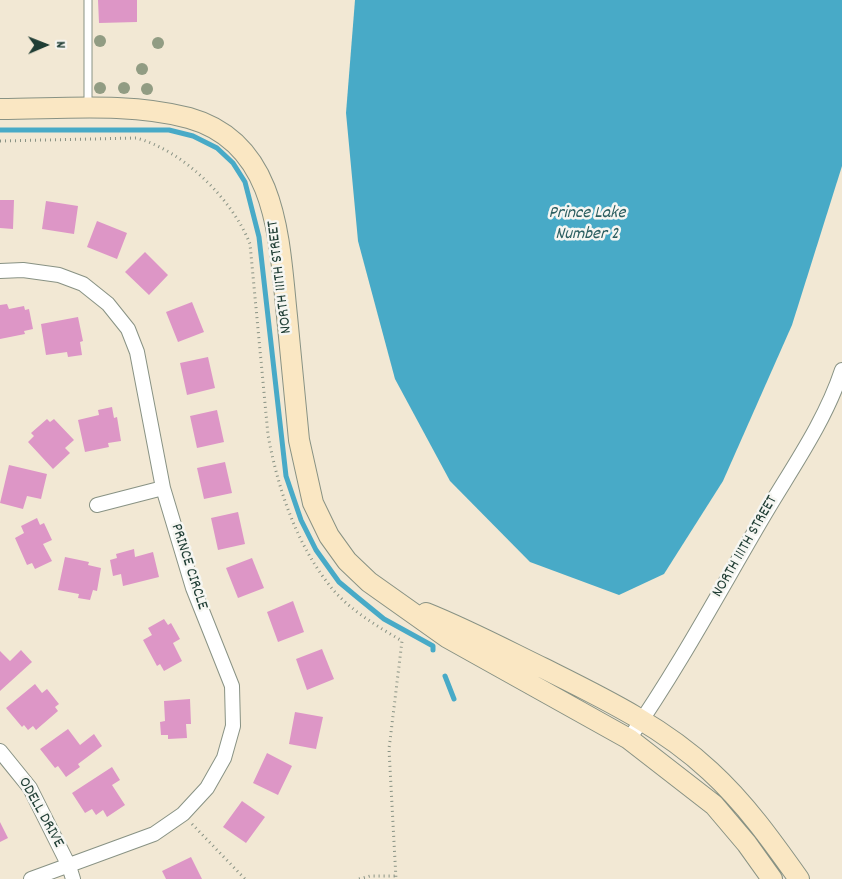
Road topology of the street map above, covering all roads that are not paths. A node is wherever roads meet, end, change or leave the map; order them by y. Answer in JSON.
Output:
{"nodes":[{"id":1,"x":88,"y":0,"type":"edge"},
{"id":2,"x":88,"y":108,"type":"junction"},
{"id":3,"x":0,"y":109,"type":"edge"},
{"id":4,"x":0,"y":271,"type":"edge"},
{"id":5,"x":842,"y":370,"type":"edge"},
{"id":6,"x":163,"y":488,"type":"junction"},
{"id":7,"x":97,"y":505,"type":"dead end"},
{"id":8,"x":394,"y":600,"type":"junction"},
{"id":9,"x":642,"y":720,"type":"junction"},
{"id":10,"x":629,"y":739,"type":"junction"},
{"id":11,"x":0,"y":751,"type":"edge"},
{"id":12,"x":71,"y":872,"type":"edge"},
{"id":13,"x":31,"y":879,"type":"edge"},
{"id":14,"x":772,"y":879,"type":"edge"},
{"id":15,"x":799,"y":879,"type":"edge"}],
"edges":[{"from":1,"to":2,"type":"lane"},
{"from":2,"to":3,"type":"street","name":"NORTH 111TH STREET"},
{"from":2,"to":8,"type":"street","name":"NORTH 111TH STREET"},
{"from":4,"to":6,"type":"street","name":"PRINCE CIRCLE"},
{"from":5,"to":9,"type":"street","name":"NORTH 111TH STREET"},
{"from":6,"to":7,"type":"street"},
{"from":6,"to":12,"type":"street","name":"PRINCE CIRCLE"},
{"from":8,"to":9,"type":"street","name":"NORTH 111TH STREET"},
{"from":8,"to":10,"type":"street","name":"NORTH 111TH STREET"},
{"from":9,"to":10,"type":"street","name":"NORTH 111TH STREET"},
{"from":9,"to":15,"type":"street"},
{"from":10,"to":14,"type":"street"},
{"from":11,"to":12,"type":"street","name":"ODELL DRIVE"},
{"from":12,"to":13,"type":"street","name":"PRINCE CIRCLE"}]}
